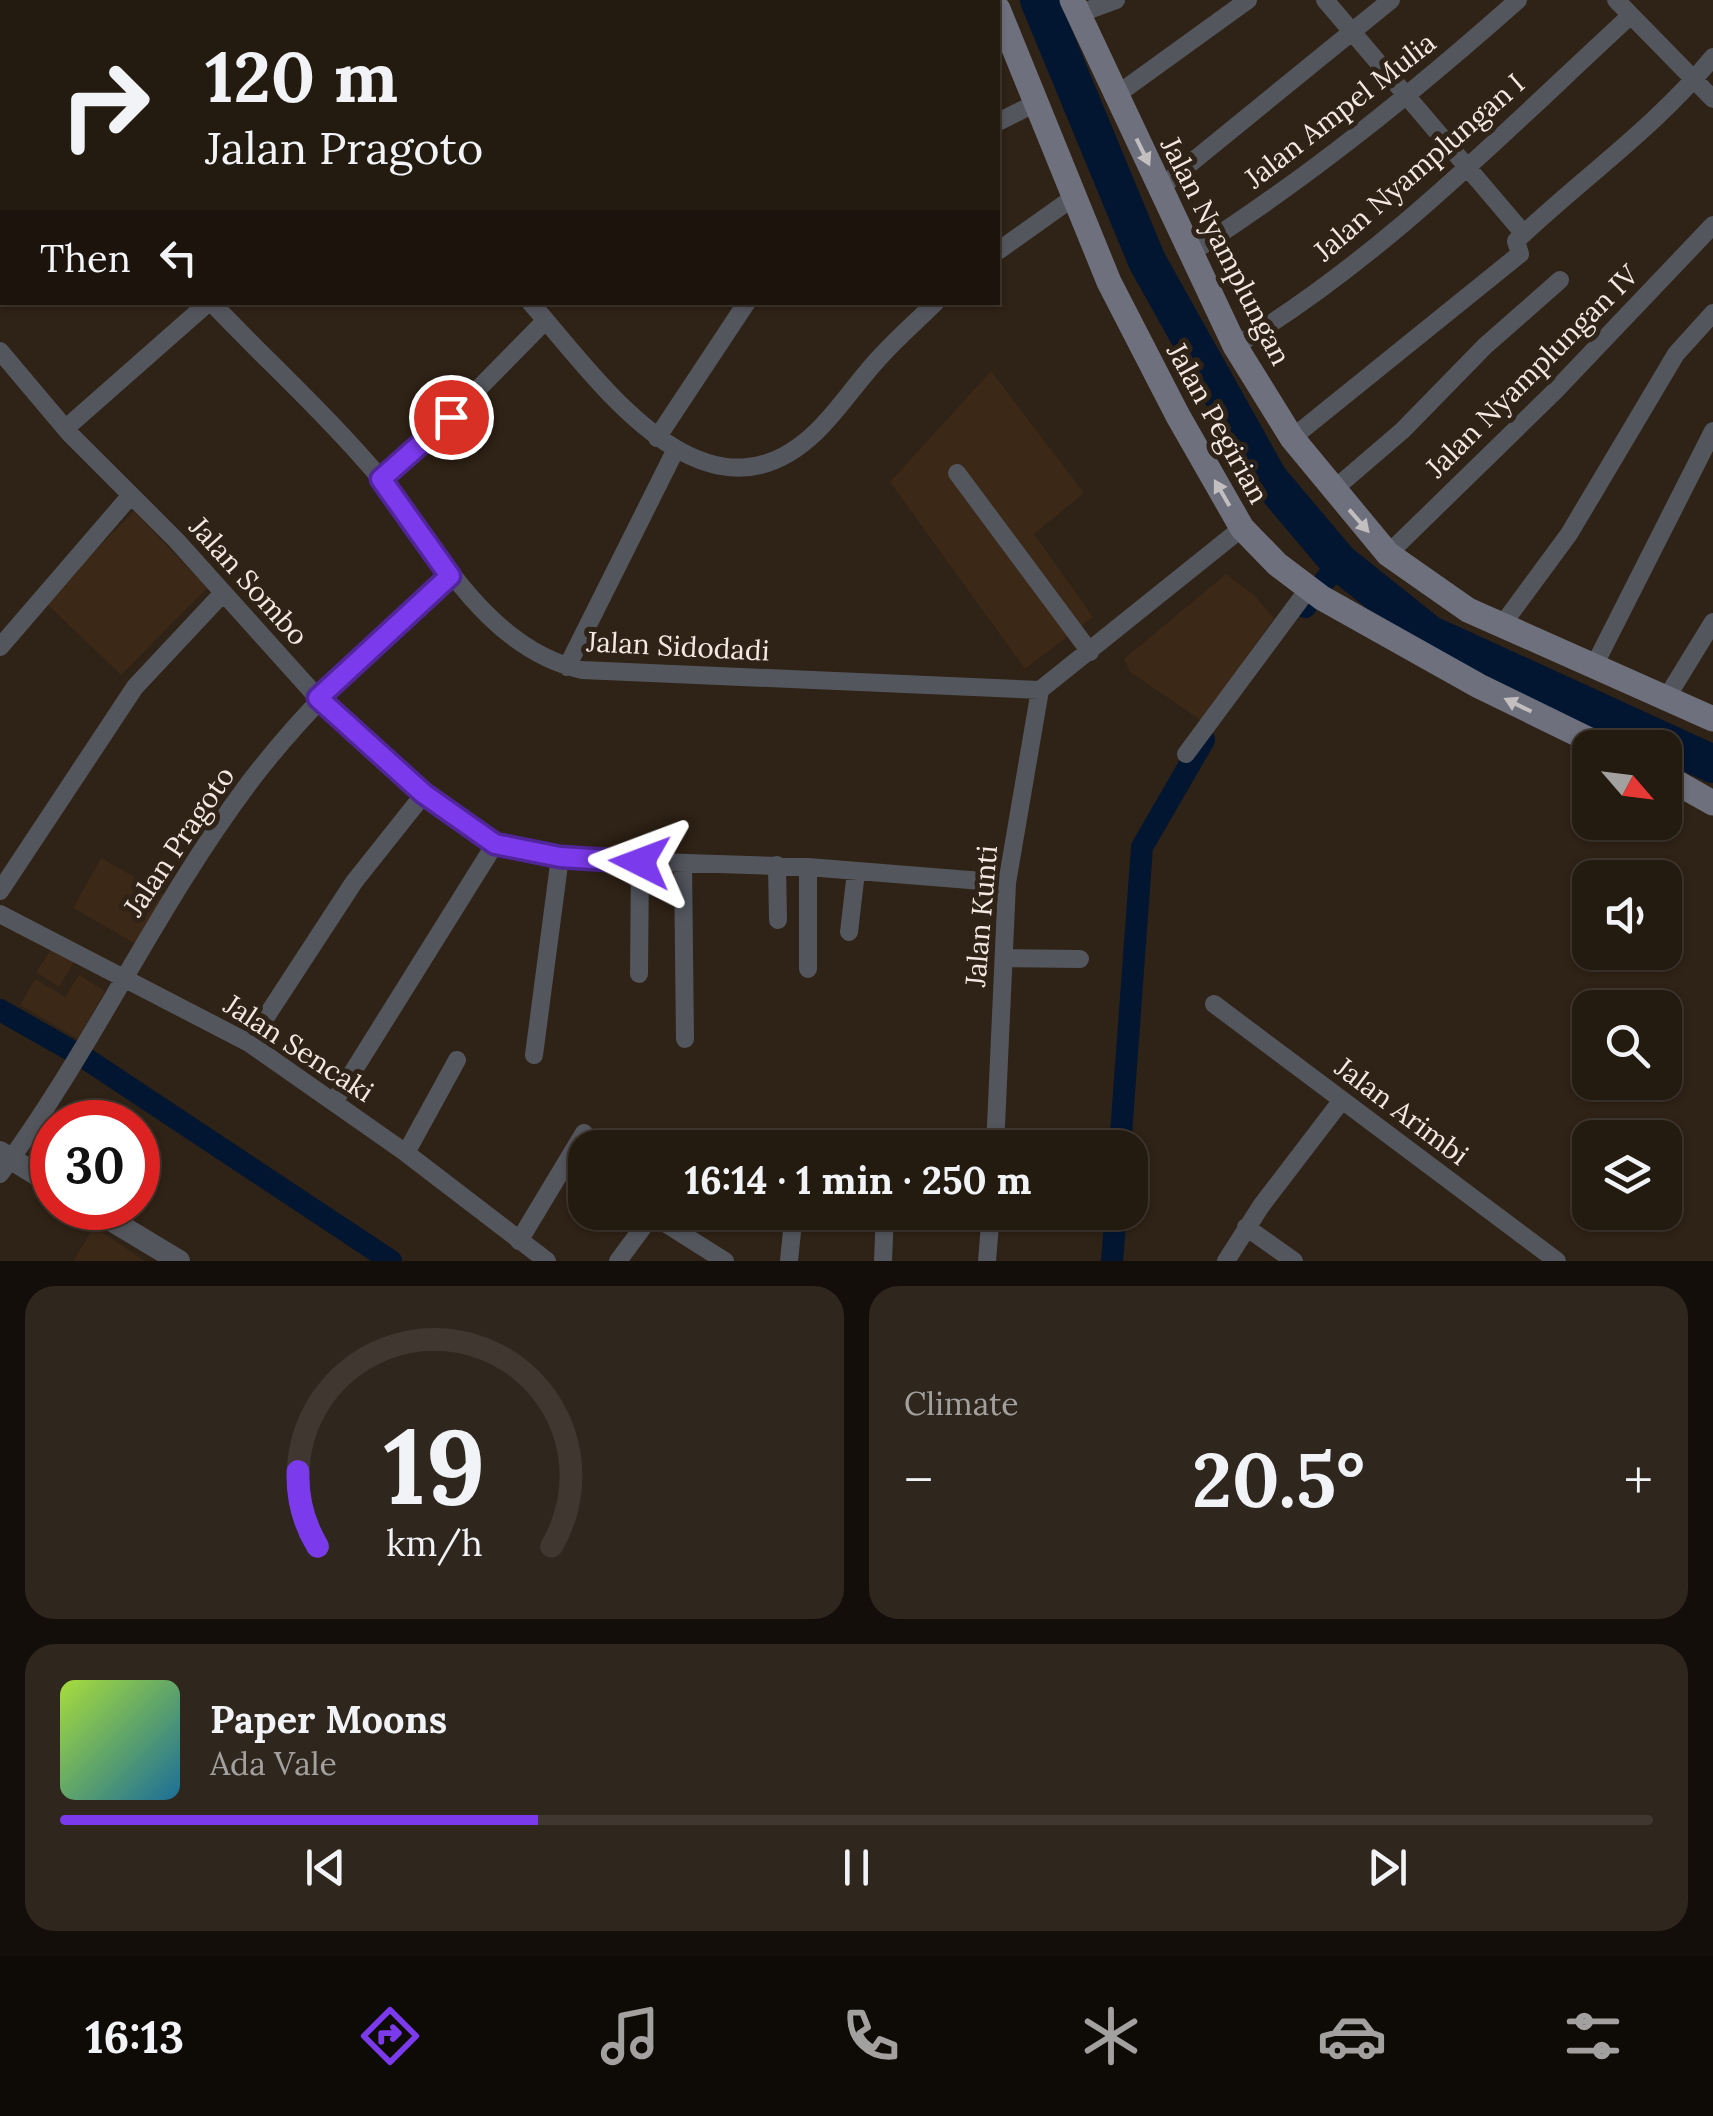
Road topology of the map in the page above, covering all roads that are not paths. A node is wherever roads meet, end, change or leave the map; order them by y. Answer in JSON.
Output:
{"nodes":[{"id":1,"x":1116,"y":0,"type":"edge"},
{"id":2,"x":1248,"y":0,"type":"edge"},
{"id":3,"x":1325,"y":0,"type":"edge"},
{"id":4,"x":1391,"y":0,"type":"edge"},
{"id":5,"x":1518,"y":0,"type":"edge"},
{"id":6,"x":1616,"y":0,"type":"edge"},
{"id":7,"x":1075,"y":7,"type":"edge"},
{"id":8,"x":1630,"y":16,"type":"junction"},
{"id":9,"x":1000,"y":20,"type":"edge"},
{"id":10,"x":1351,"y":33,"type":"junction"},
{"id":11,"x":1713,"y":56,"type":"edge"},
{"id":12,"x":1692,"y":82,"type":"junction"},
{"id":13,"x":1115,"y":96,"type":"junction"},
{"id":14,"x":1408,"y":97,"type":"junction"},
{"id":15,"x":1713,"y":99,"type":"edge"},
{"id":16,"x":1038,"y":102,"type":"junction"},
{"id":17,"x":1000,"y":121,"type":"edge"},
{"id":18,"x":1464,"y":168,"type":"junction"},
{"id":19,"x":1160,"y":188,"type":"junction"},
{"id":20,"x":1074,"y":197,"type":"junction"},
{"id":21,"x":1713,"y":225,"type":"edge"},
{"id":22,"x":1524,"y":234,"type":"junction"},
{"id":23,"x":1000,"y":250,"type":"edge"},
{"id":24,"x":1189,"y":254,"type":"junction"},
{"id":25,"x":1560,"y":280,"type":"dead end"},
{"id":26,"x":207,"y":305,"type":"edge"},
{"id":27,"x":213,"y":305,"type":"edge"},
{"id":28,"x":533,"y":305,"type":"edge"},
{"id":29,"x":745,"y":305,"type":"edge"},
{"id":30,"x":933,"y":305,"type":"edge"},
{"id":31,"x":1713,"y":313,"type":"edge"},
{"id":32,"x":546,"y":321,"type":"junction"},
{"id":33,"x":1235,"y":346,"type":"junction"},
{"id":34,"x":0,"y":351,"type":"edge"},
{"id":35,"x":66,"y":428,"type":"junction"},
{"id":36,"x":1713,"y":431,"type":"edge"},
{"id":37,"x":657,"y":438,"type":"junction"},
{"id":38,"x":1292,"y":438,"type":"junction"},
{"id":39,"x":676,"y":449,"type":"junction"},
{"id":40,"x":957,"y":473,"type":"dead end"},
{"id":41,"x":381,"y":479,"type":"junction"},
{"id":42,"x":1332,"y":490,"type":"junction"},
{"id":43,"x":131,"y":495,"type":"junction"},
{"id":44,"x":1242,"y":528,"type":"junction"},
{"id":45,"x":1388,"y":554,"type":"junction"},
{"id":46,"x":450,"y":576,"type":"junction"},
{"id":47,"x":1314,"y":592,"type":"junction"},
{"id":48,"x":223,"y":593,"type":"junction"},
{"id":49,"x":1713,"y":622,"type":"edge"},
{"id":50,"x":1502,"y":625,"type":"junction"},
{"id":51,"x":0,"y":647,"type":"edge"},
{"id":52,"x":1090,"y":652,"type":"junction"},
{"id":53,"x":1595,"y":664,"type":"junction"},
{"id":54,"x":566,"y":667,"type":"junction"},
{"id":55,"x":1040,"y":690,"type":"junction"},
{"id":56,"x":1667,"y":697,"type":"junction"},
{"id":57,"x":318,"y":698,"type":"junction"},
{"id":58,"x":1713,"y":719,"type":"edge"},
{"id":59,"x":1572,"y":731,"type":"edge"},
{"id":60,"x":1186,"y":754,"type":"dead end"},
{"id":61,"x":1682,"y":786,"type":"edge"},
{"id":62,"x":424,"y":794,"type":"junction"},
{"id":63,"x":1713,"y":804,"type":"edge"},
{"id":64,"x":495,"y":844,"type":"junction"},
{"id":65,"x":560,"y":857,"type":"junction"},
{"id":66,"x":640,"y":862,"type":"junction"},
{"id":67,"x":684,"y":863,"type":"junction"},
{"id":68,"x":777,"y":866,"type":"junction"},
{"id":69,"x":808,"y":866,"type":"junction"},
{"id":70,"x":856,"y":872,"type":"junction"},
{"id":71,"x":1008,"y":883,"type":"junction"},
{"id":72,"x":0,"y":891,"type":"edge"},
{"id":73,"x":0,"y":914,"type":"edge"},
{"id":74,"x":778,"y":920,"type":"dead end"},
{"id":75,"x":850,"y":932,"type":"dead end"},
{"id":76,"x":1004,"y":958,"type":"junction"},
{"id":77,"x":1080,"y":959,"type":"dead end"},
{"id":78,"x":808,"y":969,"type":"dead end"},
{"id":79,"x":123,"y":974,"type":"junction"},
{"id":80,"x":639,"y":974,"type":"dead end"},
{"id":81,"x":1214,"y":1004,"type":"dead end"},
{"id":82,"x":686,"y":1039,"type":"dead end"},
{"id":83,"x":249,"y":1043,"type":"junction"},
{"id":84,"x":534,"y":1056,"type":"dead end"},
{"id":85,"x":457,"y":1060,"type":"dead end"},
{"id":86,"x":1342,"y":1100,"type":"junction"},
{"id":87,"x":334,"y":1102,"type":"junction"},
{"id":88,"x":996,"y":1130,"type":"edge"},
{"id":89,"x":406,"y":1153,"type":"junction"},
{"id":90,"x":568,"y":1160,"type":"edge"},
{"id":91,"x":4,"y":1162,"type":"edge"},
{"id":92,"x":30,"y":1174,"type":"edge"},
{"id":93,"x":1246,"y":1227,"type":"junction"},
{"id":94,"x":128,"y":1230,"type":"edge"},
{"id":95,"x":793,"y":1230,"type":"edge"},
{"id":96,"x":885,"y":1230,"type":"edge"},
{"id":97,"x":989,"y":1230,"type":"edge"},
{"id":98,"x":520,"y":1241,"type":"junction"},
{"id":99,"x":179,"y":1261,"type":"edge"},
{"id":100,"x":547,"y":1261,"type":"edge"},
{"id":101,"x":618,"y":1261,"type":"edge"},
{"id":102,"x":724,"y":1261,"type":"edge"},
{"id":103,"x":790,"y":1261,"type":"edge"},
{"id":104,"x":884,"y":1261,"type":"edge"},
{"id":105,"x":987,"y":1261,"type":"edge"},
{"id":106,"x":1226,"y":1261,"type":"edge"},
{"id":107,"x":1294,"y":1261,"type":"edge"},
{"id":108,"x":1557,"y":1261,"type":"edge"}],
"edges":[{"from":1,"to":7,"type":"street"},
{"from":2,"to":13,"type":"street"},
{"from":3,"to":10,"type":"street"},
{"from":4,"to":10,"type":"street"},
{"from":5,"to":14,"type":"street","name":"Jalan Ampel Mulia"},
{"from":6,"to":8,"type":"street"},
{"from":7,"to":13,"type":"main road","name":"Jalan Nyamplungan"},
{"from":8,"to":12,"type":"street"},
{"from":8,"to":18,"type":"street","name":"Jalan Nyamplungan I"},
{"from":9,"to":16,"type":"main road","name":"Jalan Pegirian"},
{"from":10,"to":14,"type":"street"},
{"from":10,"to":19,"type":"street"},
{"from":11,"to":12,"type":"street"},
{"from":12,"to":15,"type":"street"},
{"from":12,"to":22,"type":"street"},
{"from":13,"to":19,"type":"main road","name":"Jalan Nyamplungan","one_way":true},
{"from":14,"to":18,"type":"street"},
{"from":14,"to":24,"type":"street","name":"Jalan Ampel Mulia"},
{"from":16,"to":17,"type":"street"},
{"from":16,"to":20,"type":"main road","name":"Jalan Pegirian"},
{"from":18,"to":22,"type":"street"},
{"from":18,"to":33,"type":"street","name":"Jalan Nyamplungan I"},
{"from":19,"to":24,"type":"main road","name":"Jalan Nyamplungan"},
{"from":20,"to":23,"type":"street"},
{"from":44,"to":20,"type":"main road","name":"Jalan Pegirian","one_way":true},
{"from":21,"to":45,"type":"street","name":"Jalan Nyamplungan IV"},
{"from":22,"to":38,"type":"street"},
{"from":24,"to":33,"type":"main road","name":"Jalan Nyamplungan"},
{"from":25,"to":42,"type":"street"},
{"from":26,"to":35,"type":"street"},
{"from":27,"to":41,"type":"street","name":"Jalan Sidodadi"},
{"from":28,"to":32,"type":"street"},
{"from":29,"to":37,"type":"street"},
{"from":30,"to":39,"type":"street"},
{"from":31,"to":50,"type":"street"},
{"from":32,"to":37,"type":"street"},
{"from":32,"to":41,"type":"street"},
{"from":33,"to":38,"type":"main road","name":"Jalan Nyamplungan"},
{"from":34,"to":35,"type":"street","name":"Jalan Sombo"},
{"from":35,"to":43,"type":"street","name":"Jalan Sombo"},
{"from":36,"to":53,"type":"street"},
{"from":37,"to":39,"type":"street"},
{"from":38,"to":42,"type":"main road","name":"Jalan Nyamplungan"},
{"from":39,"to":54,"type":"street"},
{"from":40,"to":52,"type":"street"},
{"from":41,"to":46,"type":"street","name":"Jalan Sidodadi"},
{"from":42,"to":45,"type":"main road","name":"Jalan Nyamplungan","one_way":true},
{"from":43,"to":48,"type":"street","name":"Jalan Sombo"},
{"from":43,"to":51,"type":"street"},
{"from":44,"to":47,"type":"main road","name":"Jalan Pegirian"},
{"from":44,"to":52,"type":"street"},
{"from":45,"to":50,"type":"main road","name":"Jalan Nyamplungan"},
{"from":46,"to":54,"type":"street","name":"Jalan Sidodadi"},
{"from":46,"to":57,"type":"street","name":"Jalan Pragoto"},
{"from":59,"to":47,"type":"main road","name":"Jalan Pegirian","one_way":true},
{"from":47,"to":60,"type":"street"},
{"from":48,"to":57,"type":"street","name":"Jalan Sombo"},
{"from":48,"to":72,"type":"street"},
{"from":49,"to":56,"type":"street"},
{"from":50,"to":53,"type":"main road","name":"Jalan Nyamplungan"},
{"from":52,"to":55,"type":"street"},
{"from":53,"to":56,"type":"main road","name":"Jalan Nyamplungan"},
{"from":54,"to":55,"type":"street","name":"Jalan Sidodadi"},
{"from":55,"to":71,"type":"street","name":"Jalan Kunti"},
{"from":56,"to":58,"type":"main road","name":"Jalan Nyamplungan"},
{"from":57,"to":62,"type":"street","name":"Jalan Sombo"},
{"from":57,"to":79,"type":"street","name":"Jalan Pragoto"},
{"from":61,"to":63,"type":"main road"},
{"from":62,"to":64,"type":"street","name":"Jalan Sombo"},
{"from":62,"to":83,"type":"street"},
{"from":64,"to":65,"type":"street","name":"Jalan Sombo"},
{"from":64,"to":87,"type":"street"},
{"from":65,"to":66,"type":"street","name":"Jalan Sombo"},
{"from":65,"to":84,"type":"street"},
{"from":66,"to":67,"type":"street","name":"Jalan Sombo"},
{"from":66,"to":80,"type":"street"},
{"from":67,"to":68,"type":"street","name":"Jalan Sombo"},
{"from":67,"to":82,"type":"street"},
{"from":68,"to":69,"type":"street","name":"Jalan Sombo"},
{"from":68,"to":74,"type":"street"},
{"from":69,"to":70,"type":"street","name":"Jalan Sombo"},
{"from":69,"to":78,"type":"street"},
{"from":70,"to":71,"type":"street","name":"Jalan Sombo"},
{"from":70,"to":75,"type":"street"},
{"from":71,"to":76,"type":"street","name":"Jalan Kunti"},
{"from":73,"to":79,"type":"street","name":"Jalan Sencaki"},
{"from":76,"to":77,"type":"street"},
{"from":76,"to":88,"type":"street","name":"Jalan Kunti"},
{"from":79,"to":83,"type":"street","name":"Jalan Sencaki"},
{"from":79,"to":91,"type":"street","name":"Jalan Pragoto"},
{"from":81,"to":86,"type":"street","name":"Jalan Arimbi"},
{"from":83,"to":87,"type":"street","name":"Jalan Sencaki"},
{"from":85,"to":89,"type":"street"},
{"from":86,"to":93,"type":"street"},
{"from":86,"to":108,"type":"street","name":"Jalan Arimbi"},
{"from":87,"to":89,"type":"street","name":"Jalan Sencaki"},
{"from":89,"to":98,"type":"street","name":"Jalan Sencaki"},
{"from":90,"to":98,"type":"street"},
{"from":91,"to":92,"type":"street"},
{"from":93,"to":106,"type":"street"},
{"from":93,"to":107,"type":"street"},
{"from":94,"to":99,"type":"street"},
{"from":95,"to":103,"type":"street"},
{"from":96,"to":104,"type":"street"},
{"from":97,"to":105,"type":"street"},
{"from":98,"to":100,"type":"street","name":"Jalan Sencaki"},
{"from":101,"to":102,"type":"street"}]}
